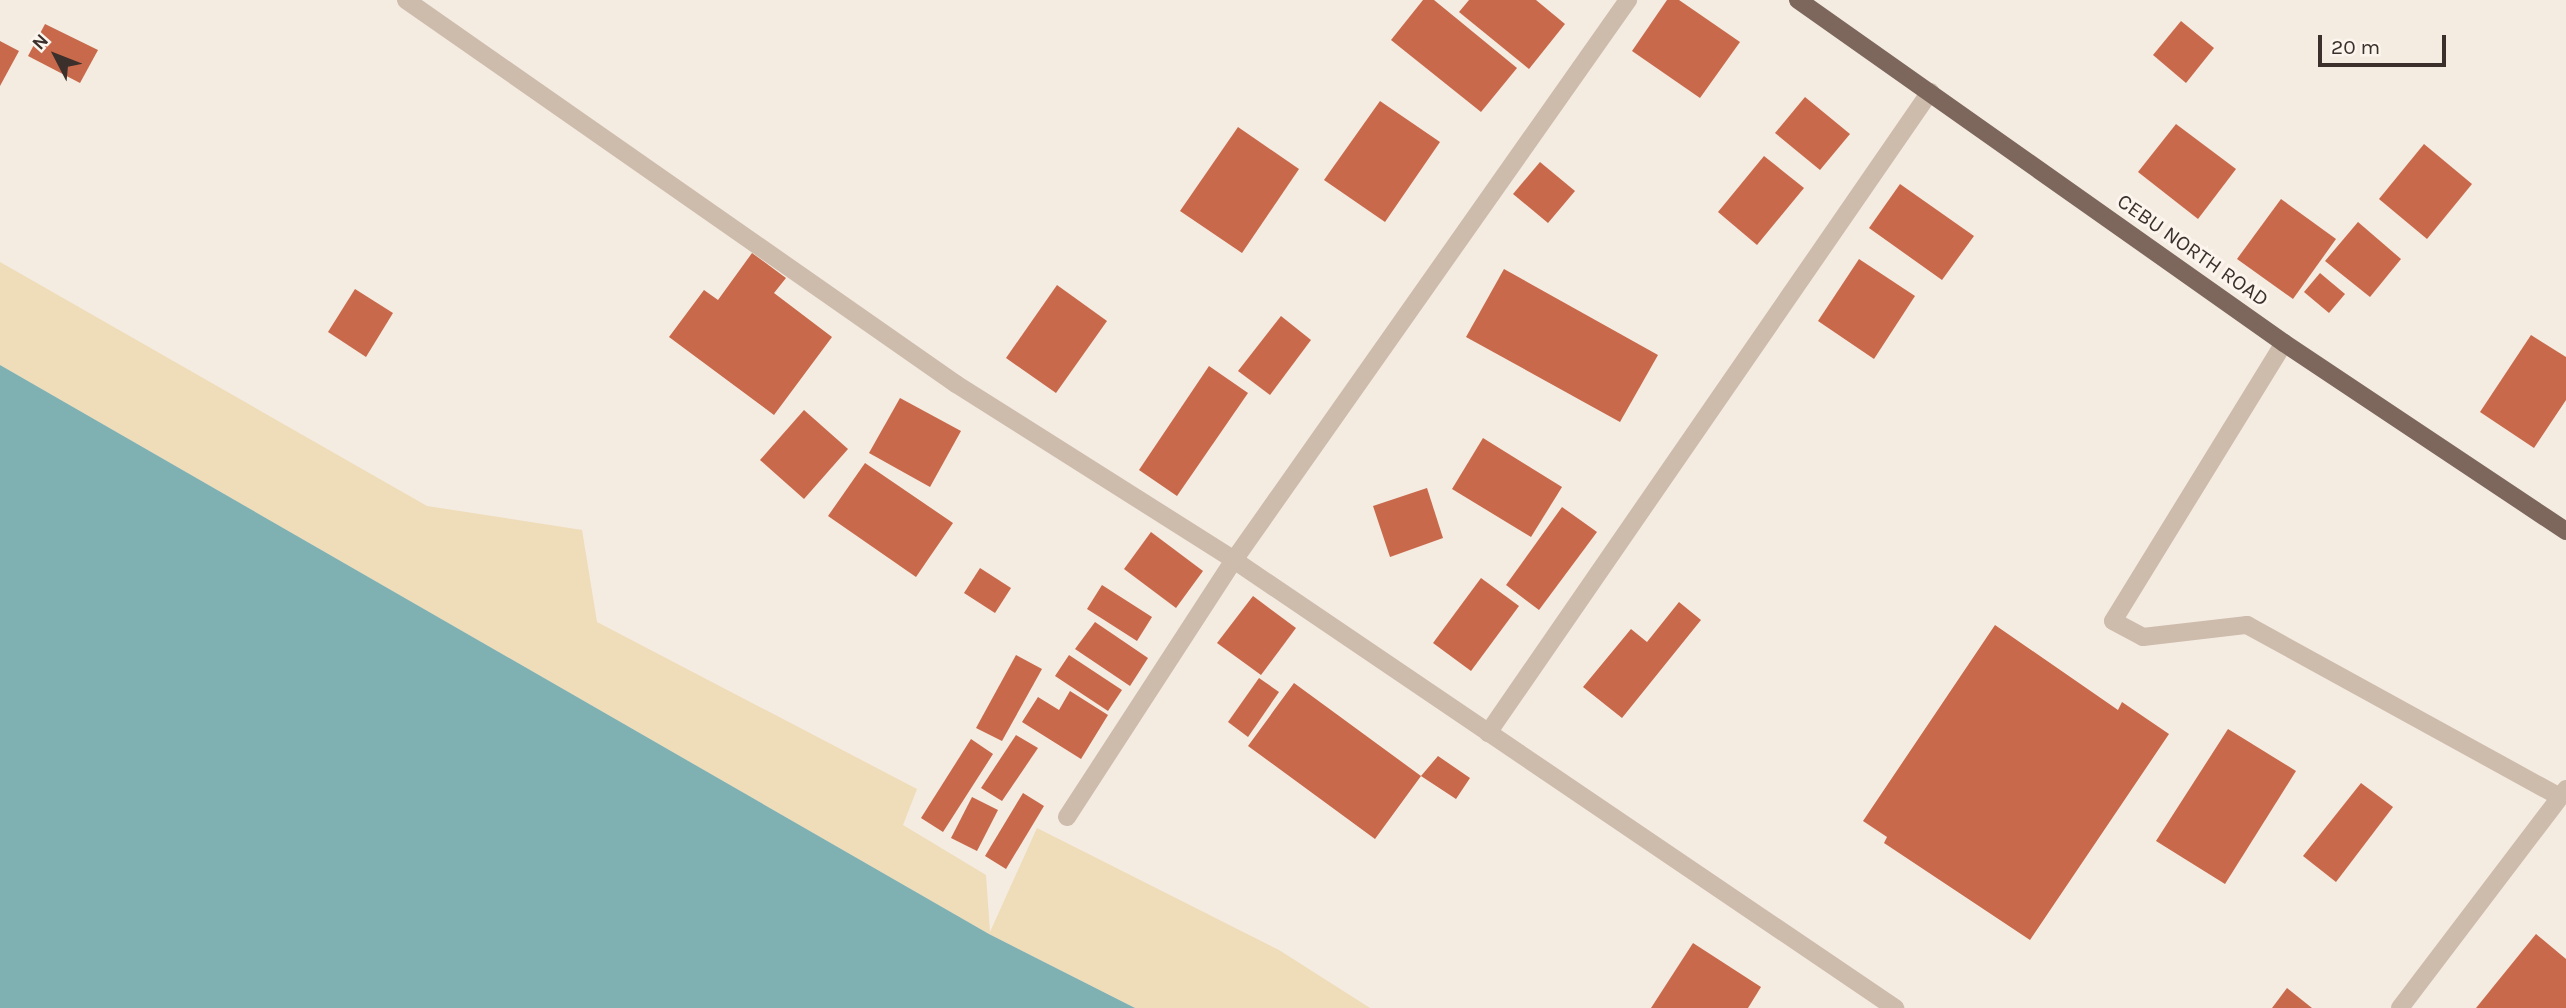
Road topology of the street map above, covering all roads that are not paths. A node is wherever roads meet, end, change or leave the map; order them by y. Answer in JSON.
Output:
{"nodes":[{"id":1,"x":406,"y":0,"type":"edge"},
{"id":2,"x":1628,"y":0,"type":"edge"},
{"id":3,"x":1798,"y":0,"type":"edge"},
{"id":4,"x":1930,"y":92,"type":"junction"},
{"id":5,"x":2284,"y":342,"type":"junction"},
{"id":6,"x":2566,"y":531,"type":"edge"},
{"id":7,"x":1234,"y":560,"type":"junction"},
{"id":8,"x":1488,"y":733,"type":"junction"},
{"id":9,"x":2563,"y":793,"type":"edge"},
{"id":10,"x":1067,"y":817,"type":"dead end"},
{"id":11,"x":1895,"y":1008,"type":"edge"},
{"id":12,"x":2400,"y":1008,"type":"edge"}],
"edges":[{"from":1,"to":7,"type":"street"},
{"from":2,"to":7,"type":"street"},
{"from":3,"to":4,"type":"main road","name":"CEBU NORTH ROAD"},
{"from":4,"to":5,"type":"main road","name":"CEBU NORTH ROAD"},
{"from":4,"to":8,"type":"street"},
{"from":5,"to":6,"type":"main road","name":"CEBU NORTH ROAD"},
{"from":5,"to":9,"type":"street"},
{"from":7,"to":8,"type":"street"},
{"from":7,"to":10,"type":"street"},
{"from":8,"to":11,"type":"street"},
{"from":9,"to":12,"type":"street"}]}
